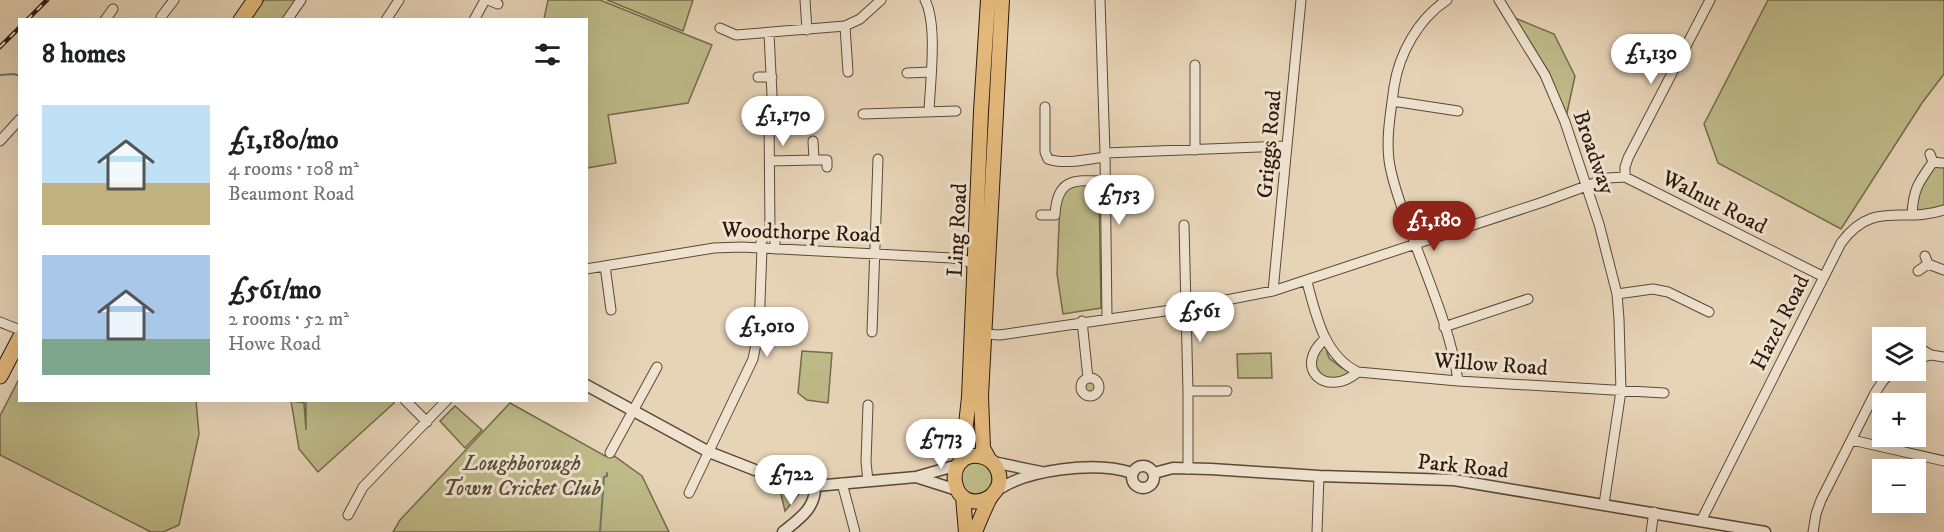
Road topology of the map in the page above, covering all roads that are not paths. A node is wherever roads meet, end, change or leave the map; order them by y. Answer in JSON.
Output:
{"nodes":[{"id":1,"x":174,"y":0,"type":"edge"},
{"id":2,"x":255,"y":0,"type":"edge"},
{"id":3,"x":302,"y":0,"type":"edge"},
{"id":4,"x":399,"y":0,"type":"edge"},
{"id":5,"x":487,"y":0,"type":"edge"},
{"id":6,"x":805,"y":0,"type":"edge"},
{"id":7,"x":880,"y":0,"type":"edge"},
{"id":8,"x":926,"y":0,"type":"edge"},
{"id":9,"x":988,"y":0,"type":"edge"},
{"id":10,"x":1002,"y":0,"type":"edge"},
{"id":11,"x":1100,"y":0,"type":"edge"},
{"id":12,"x":1301,"y":0,"type":"edge"},
{"id":13,"x":1447,"y":0,"type":"edge"},
{"id":14,"x":1499,"y":0,"type":"edge"},
{"id":15,"x":1710,"y":0,"type":"edge"},
{"id":16,"x":498,"y":4,"type":"dead end"},
{"id":17,"x":113,"y":9,"type":"dead end"},
{"id":18,"x":161,"y":16,"type":"dead end"},
{"id":19,"x":106,"y":18,"type":"edge"},
{"id":20,"x":242,"y":18,"type":"edge"},
{"id":21,"x":288,"y":18,"type":"edge"},
{"id":22,"x":387,"y":18,"type":"edge"},
{"id":23,"x":475,"y":18,"type":"edge"},
{"id":24,"x":846,"y":26,"type":"junction"},
{"id":25,"x":718,"y":27,"type":"dead end"},
{"id":26,"x":807,"y":30,"type":"junction"},
{"id":27,"x":769,"y":33,"type":"junction"},
{"id":28,"x":1195,"y":65,"type":"dead end"},
{"id":29,"x":931,"y":72,"type":"junction"},
{"id":30,"x":907,"y":73,"type":"dead end"},
{"id":31,"x":848,"y":75,"type":"dead end"},
{"id":32,"x":758,"y":77,"type":"dead end"},
{"id":33,"x":772,"y":77,"type":"junction"},
{"id":34,"x":772,"y":95,"type":"dead end"},
{"id":35,"x":1392,"y":101,"type":"junction"},
{"id":36,"x":1045,"y":107,"type":"dead end"},
{"id":37,"x":956,"y":111,"type":"dead end"},
{"id":38,"x":1458,"y":111,"type":"dead end"},
{"id":39,"x":929,"y":112,"type":"junction"},
{"id":40,"x":863,"y":114,"type":"dead end"},
{"id":41,"x":769,"y":116,"type":"dead end"},
{"id":42,"x":18,"y":120,"type":"edge"},
{"id":43,"x":0,"y":141,"type":"edge"},
{"id":44,"x":813,"y":141,"type":"dead end"},
{"id":45,"x":1287,"y":146,"type":"junction"},
{"id":46,"x":1195,"y":150,"type":"junction"},
{"id":47,"x":1105,"y":155,"type":"junction"},
{"id":48,"x":878,"y":159,"type":"dead end"},
{"id":49,"x":814,"y":160,"type":"junction"},
{"id":50,"x":1935,"y":160,"type":"dead end"},
{"id":51,"x":770,"y":161,"type":"junction"},
{"id":52,"x":827,"y":167,"type":"dead end"},
{"id":53,"x":1625,"y":177,"type":"junction"},
{"id":54,"x":1105,"y":181,"type":"junction"},
{"id":55,"x":1586,"y":186,"type":"junction"},
{"id":56,"x":1944,"y":210,"type":"edge"},
{"id":57,"x":1041,"y":215,"type":"dead end"},
{"id":58,"x":1912,"y":216,"type":"junction"},
{"id":59,"x":1184,"y":225,"type":"dead end"},
{"id":60,"x":770,"y":231,"type":"junction"},
{"id":61,"x":1415,"y":244,"type":"junction"},
{"id":62,"x":761,"y":248,"type":"junction"},
{"id":63,"x":775,"y":249,"type":"junction"},
{"id":64,"x":875,"y":254,"type":"junction"},
{"id":65,"x":606,"y":266,"type":"junction"},
{"id":66,"x":975,"y":266,"type":"junction"},
{"id":67,"x":588,"y":269,"type":"edge"},
{"id":68,"x":1944,"y":270,"type":"edge"},
{"id":69,"x":1918,"y":272,"type":"dead end"},
{"id":70,"x":1824,"y":277,"type":"junction"},
{"id":71,"x":1306,"y":282,"type":"junction"},
{"id":72,"x":987,"y":283,"type":"junction"},
{"id":73,"x":1274,"y":291,"type":"junction"},
{"id":74,"x":1617,"y":294,"type":"junction"},
{"id":75,"x":1528,"y":299,"type":"dead end"},
{"id":76,"x":1185,"y":308,"type":"junction"},
{"id":77,"x":611,"y":310,"type":"dead end"},
{"id":78,"x":1709,"y":312,"type":"dead end"},
{"id":79,"x":1107,"y":318,"type":"junction"},
{"id":80,"x":1082,"y":321,"type":"junction"},
{"id":81,"x":0,"y":322,"type":"edge"},
{"id":82,"x":1444,"y":327,"type":"junction"},
{"id":83,"x":18,"y":329,"type":"edge"},
{"id":84,"x":759,"y":329,"type":"junction"},
{"id":85,"x":783,"y":331,"type":"dead end"},
{"id":86,"x":872,"y":332,"type":"dead end"},
{"id":87,"x":984,"y":334,"type":"junction"},
{"id":88,"x":1325,"y":339,"type":"junction"},
{"id":89,"x":18,"y":342,"type":"edge"},
{"id":90,"x":1926,"y":352,"type":"edge"},
{"id":91,"x":1930,"y":355,"type":"junction"},
{"id":92,"x":1926,"y":356,"type":"edge"},
{"id":93,"x":1944,"y":357,"type":"edge"},
{"id":94,"x":657,"y":367,"type":"dead end"},
{"id":95,"x":1358,"y":372,"type":"junction"},
{"id":96,"x":0,"y":376,"type":"edge"},
{"id":97,"x":1088,"y":378,"type":"dead end"},
{"id":98,"x":1458,"y":381,"type":"junction"},
{"id":99,"x":1885,"y":381,"type":"edge"},
{"id":100,"x":588,"y":386,"type":"edge"},
{"id":101,"x":1621,"y":391,"type":"junction"},
{"id":102,"x":1188,"y":392,"type":"junction"},
{"id":103,"x":1227,"y":392,"type":"dead end"},
{"id":104,"x":1664,"y":393,"type":"dead end"},
{"id":105,"x":407,"y":402,"type":"edge"},
{"id":106,"x":445,"y":402,"type":"edge"},
{"id":107,"x":868,"y":405,"type":"dead end"},
{"id":108,"x":634,"y":411,"type":"junction"},
{"id":109,"x":427,"y":422,"type":"junction"},
{"id":110,"x":1852,"y":440,"type":"junction"},
{"id":111,"x":709,"y":452,"type":"junction"},
{"id":112,"x":610,"y":453,"type":"dead end"},
{"id":113,"x":991,"y":461,"type":"junction"},
{"id":114,"x":1944,"y":461,"type":"edge"},
{"id":115,"x":960,"y":463,"type":"junction"},
{"id":116,"x":1188,"y":469,"type":"junction"},
{"id":117,"x":1042,"y":472,"type":"junction"},
{"id":118,"x":1154,"y":472,"type":"junction"},
{"id":119,"x":1132,"y":473,"type":"junction"},
{"id":120,"x":1319,"y":476,"type":"junction"},
{"id":121,"x":916,"y":477,"type":"junction"},
{"id":122,"x":868,"y":481,"type":"junction"},
{"id":123,"x":842,"y":483,"type":"junction"},
{"id":124,"x":815,"y":486,"type":"junction"},
{"id":125,"x":960,"y":493,"type":"junction"},
{"id":126,"x":689,"y":494,"type":"dead end"},
{"id":127,"x":993,"y":494,"type":"junction"},
{"id":128,"x":1604,"y":504,"type":"junction"},
{"id":129,"x":1654,"y":512,"type":"junction"},
{"id":130,"x":348,"y":515,"type":"dead end"},
{"id":131,"x":1701,"y":521,"type":"junction"},
{"id":132,"x":783,"y":532,"type":"edge"},
{"id":133,"x":855,"y":532,"type":"edge"},
{"id":134,"x":966,"y":532,"type":"edge"},
{"id":135,"x":975,"y":532,"type":"edge"},
{"id":136,"x":1317,"y":532,"type":"edge"},
{"id":137,"x":1651,"y":532,"type":"edge"},
{"id":138,"x":1765,"y":532,"type":"edge"},
{"id":139,"x":1813,"y":532,"type":"edge"}],
"edges":[{"from":1,"to":18,"type":"street"},
{"from":2,"to":20,"type":"highway"},
{"from":3,"to":21,"type":"street"},
{"from":4,"to":22,"type":"street"},
{"from":5,"to":16,"type":"street"},
{"from":5,"to":23,"type":"street"},
{"from":6,"to":26,"type":"street"},
{"from":7,"to":24,"type":"street"},
{"from":8,"to":29,"type":"street"},
{"from":9,"to":66,"type":"main road","name":"Ling Road"},
{"from":10,"to":72,"type":"main road","name":"Ling Road"},
{"from":11,"to":47,"type":"street"},
{"from":12,"to":45,"type":"street","name":"Griggs Road"},
{"from":13,"to":35,"type":"street"},
{"from":14,"to":55,"type":"street","name":"Broadway"},
{"from":15,"to":53,"type":"street"},
{"from":17,"to":19,"type":"street"},
{"from":24,"to":26,"type":"street"},
{"from":24,"to":31,"type":"street"},
{"from":25,"to":27,"type":"street"},
{"from":26,"to":27,"type":"street"},
{"from":27,"to":33,"type":"street"},
{"from":28,"to":46,"type":"street"},
{"from":29,"to":30,"type":"street"},
{"from":29,"to":39,"type":"street"},
{"from":32,"to":33,"type":"street"},
{"from":33,"to":34,"type":"street"},
{"from":35,"to":38,"type":"street"},
{"from":35,"to":61,"type":"street"},
{"from":36,"to":47,"type":"street"},
{"from":37,"to":39,"type":"street"},
{"from":39,"to":40,"type":"street"},
{"from":41,"to":51,"type":"street"},
{"from":42,"to":43,"type":"street"},
{"from":44,"to":49,"type":"street"},
{"from":45,"to":46,"type":"street"},
{"from":45,"to":73,"type":"street","name":"Griggs Road"},
{"from":46,"to":47,"type":"street"},
{"from":47,"to":54,"type":"street"},
{"from":48,"to":64,"type":"street"},
{"from":49,"to":51,"type":"street"},
{"from":49,"to":52,"type":"street"},
{"from":50,"to":58,"type":"street"},
{"from":51,"to":60,"type":"street"},
{"from":53,"to":55,"type":"street"},
{"from":53,"to":70,"type":"street","name":"Walnut Road"},
{"from":54,"to":57,"type":"street"},
{"from":54,"to":79,"type":"street"},
{"from":55,"to":61,"type":"street"},
{"from":55,"to":74,"type":"street","name":"Broadway"},
{"from":56,"to":58,"type":"street","name":"Hazel Road"},
{"from":58,"to":70,"type":"street","name":"Hazel Road"},
{"from":59,"to":76,"type":"street"},
{"from":60,"to":62,"type":"street"},
{"from":60,"to":63,"type":"street"},
{"from":61,"to":71,"type":"street"},
{"from":61,"to":82,"type":"street"},
{"from":62,"to":63,"type":"street","name":"Woodthorpe Road"},
{"from":62,"to":65,"type":"street","name":"Woodthorpe Road"},
{"from":62,"to":84,"type":"street"},
{"from":63,"to":64,"type":"street","name":"Woodthorpe Road"},
{"from":64,"to":66,"type":"street","name":"Woodthorpe Road"},
{"from":64,"to":86,"type":"street"},
{"from":65,"to":67,"type":"street","name":"Woodthorpe Road"},
{"from":65,"to":77,"type":"street"},
{"from":66,"to":72,"type":"main road"},
{"from":66,"to":115,"type":"main road","name":"Ling Road"},
{"from":68,"to":69,"type":"street"},
{"from":70,"to":131,"type":"street","name":"Hazel Road"},
{"from":71,"to":73,"type":"street"},
{"from":71,"to":88,"type":"street"},
{"from":72,"to":87,"type":"main road","name":"Ling Road"},
{"from":73,"to":76,"type":"street"},
{"from":74,"to":78,"type":"street"},
{"from":74,"to":101,"type":"street","name":"Broadway"},
{"from":75,"to":82,"type":"street"},
{"from":76,"to":79,"type":"street"},
{"from":76,"to":102,"type":"street"},
{"from":79,"to":80,"type":"street"},
{"from":80,"to":87,"type":"street"},
{"from":80,"to":97,"type":"street"},
{"from":81,"to":83,"type":"street"},
{"from":82,"to":98,"type":"street"},
{"from":84,"to":85,"type":"street"},
{"from":84,"to":111,"type":"street"},
{"from":87,"to":113,"type":"main road","name":"Ling Road"},
{"from":88,"to":95,"type":"street"},
{"from":88,"to":95,"type":"street","name":"Willow Road"},
{"from":89,"to":96,"type":"highway"},
{"from":90,"to":91,"type":"street"},
{"from":91,"to":92,"type":"street"},
{"from":91,"to":93,"type":"street"},
{"from":94,"to":108,"type":"street"},
{"from":95,"to":98,"type":"street","name":"Willow Road"},
{"from":98,"to":101,"type":"street","name":"Willow Road"},
{"from":99,"to":110,"type":"street"},
{"from":100,"to":108,"type":"street"},
{"from":101,"to":104,"type":"street"},
{"from":101,"to":128,"type":"street","name":"Broadway"},
{"from":102,"to":103,"type":"street"},
{"from":102,"to":116,"type":"street"},
{"from":105,"to":109,"type":"street"},
{"from":106,"to":109,"type":"street"},
{"from":107,"to":122,"type":"street"},
{"from":108,"to":111,"type":"street"},
{"from":108,"to":112,"type":"street"},
{"from":109,"to":130,"type":"street"},
{"from":110,"to":114,"type":"street"},
{"from":110,"to":139,"type":"street"},
{"from":111,"to":124,"type":"street"},
{"from":111,"to":126,"type":"street"},
{"from":113,"to":115,"type":"main road"},
{"from":113,"to":117,"type":"street","name":"Park Road"},
{"from":113,"to":127,"type":"main road"},
{"from":115,"to":121,"type":"street"},
{"from":115,"to":125,"type":"main road"},
{"from":116,"to":118,"type":"street","name":"Park Road"},
{"from":116,"to":120,"type":"street","name":"Park Road"},
{"from":117,"to":119,"type":"street","name":"Park Road"},
{"from":117,"to":127,"type":"street","name":"Park Road"},
{"from":118,"to":119,"type":"street","name":"Park Road"},
{"from":118,"to":119,"type":"street","name":"Park Road"},
{"from":120,"to":128,"type":"street","name":"Park Road"},
{"from":120,"to":136,"type":"street"},
{"from":121,"to":122,"type":"street"},
{"from":121,"to":125,"type":"street"},
{"from":122,"to":123,"type":"street"},
{"from":123,"to":124,"type":"street"},
{"from":123,"to":133,"type":"street"},
{"from":124,"to":132,"type":"street"},
{"from":125,"to":127,"type":"main road"},
{"from":125,"to":134,"type":"main road"},
{"from":127,"to":135,"type":"main road"},
{"from":128,"to":129,"type":"street","name":"Park Road"},
{"from":129,"to":131,"type":"street","name":"Park Road"},
{"from":129,"to":137,"type":"street"},
{"from":131,"to":138,"type":"street","name":"Park Road"}]}
